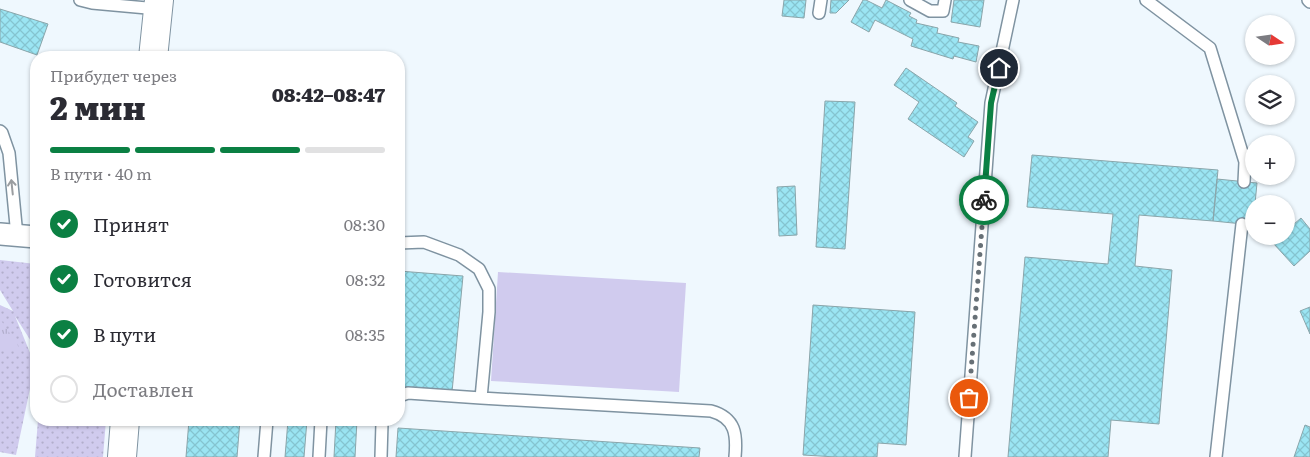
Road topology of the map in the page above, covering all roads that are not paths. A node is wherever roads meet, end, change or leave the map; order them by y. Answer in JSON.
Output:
{"nodes":[{"id":1,"x":80,"y":0,"type":"edge"},
{"id":2,"x":821,"y":0,"type":"edge"},
{"id":3,"x":910,"y":0,"type":"edge"},
{"id":4,"x":945,"y":0,"type":"edge"},
{"id":5,"x":1013,"y":0,"type":"edge"},
{"id":6,"x":1146,"y":0,"type":"edge"},
{"id":7,"x":158,"y":4,"type":"edge"},
{"id":8,"x":819,"y":12,"type":"dead end"},
{"id":9,"x":154,"y":51,"type":"edge"},
{"id":10,"x":0,"y":131,"type":"edge"},
{"id":11,"x":1244,"y":182,"type":"dead end"},
{"id":12,"x":1242,"y":224,"type":"dead end"},
{"id":13,"x":18,"y":236,"type":"edge"},
{"id":14,"x":405,"y":243,"type":"edge"},
{"id":15,"x":405,"y":395,"type":"edge"},
{"id":16,"x":482,"y":398,"type":"junction"},
{"id":17,"x":125,"y":426,"type":"edge"},
{"id":18,"x":267,"y":426,"type":"edge"},
{"id":19,"x":321,"y":426,"type":"edge"},
{"id":20,"x":382,"y":426,"type":"edge"},
{"id":21,"x":122,"y":457,"type":"edge"},
{"id":22,"x":264,"y":457,"type":"edge"},
{"id":23,"x":319,"y":457,"type":"edge"},
{"id":24,"x":381,"y":457,"type":"edge"},
{"id":25,"x":735,"y":457,"type":"edge"},
{"id":26,"x":965,"y":457,"type":"edge"},
{"id":27,"x":1216,"y":457,"type":"edge"}],
"edges":[{"from":1,"to":7,"type":"lane"},
{"from":2,"to":8,"type":"lane"},
{"from":3,"to":4,"type":"lane"},
{"from":5,"to":26,"type":"lane"},
{"from":6,"to":11,"type":"lane"},
{"from":7,"to":9,"type":"street"},
{"from":13,"to":10,"type":"lane","one_way":true},
{"from":12,"to":27,"type":"lane"},
{"from":14,"to":16,"type":"lane"},
{"from":15,"to":16,"type":"lane"},
{"from":16,"to":25,"type":"lane"},
{"from":17,"to":21,"type":"street"},
{"from":18,"to":22,"type":"lane"},
{"from":19,"to":23,"type":"lane"},
{"from":20,"to":24,"type":"lane"}]}
